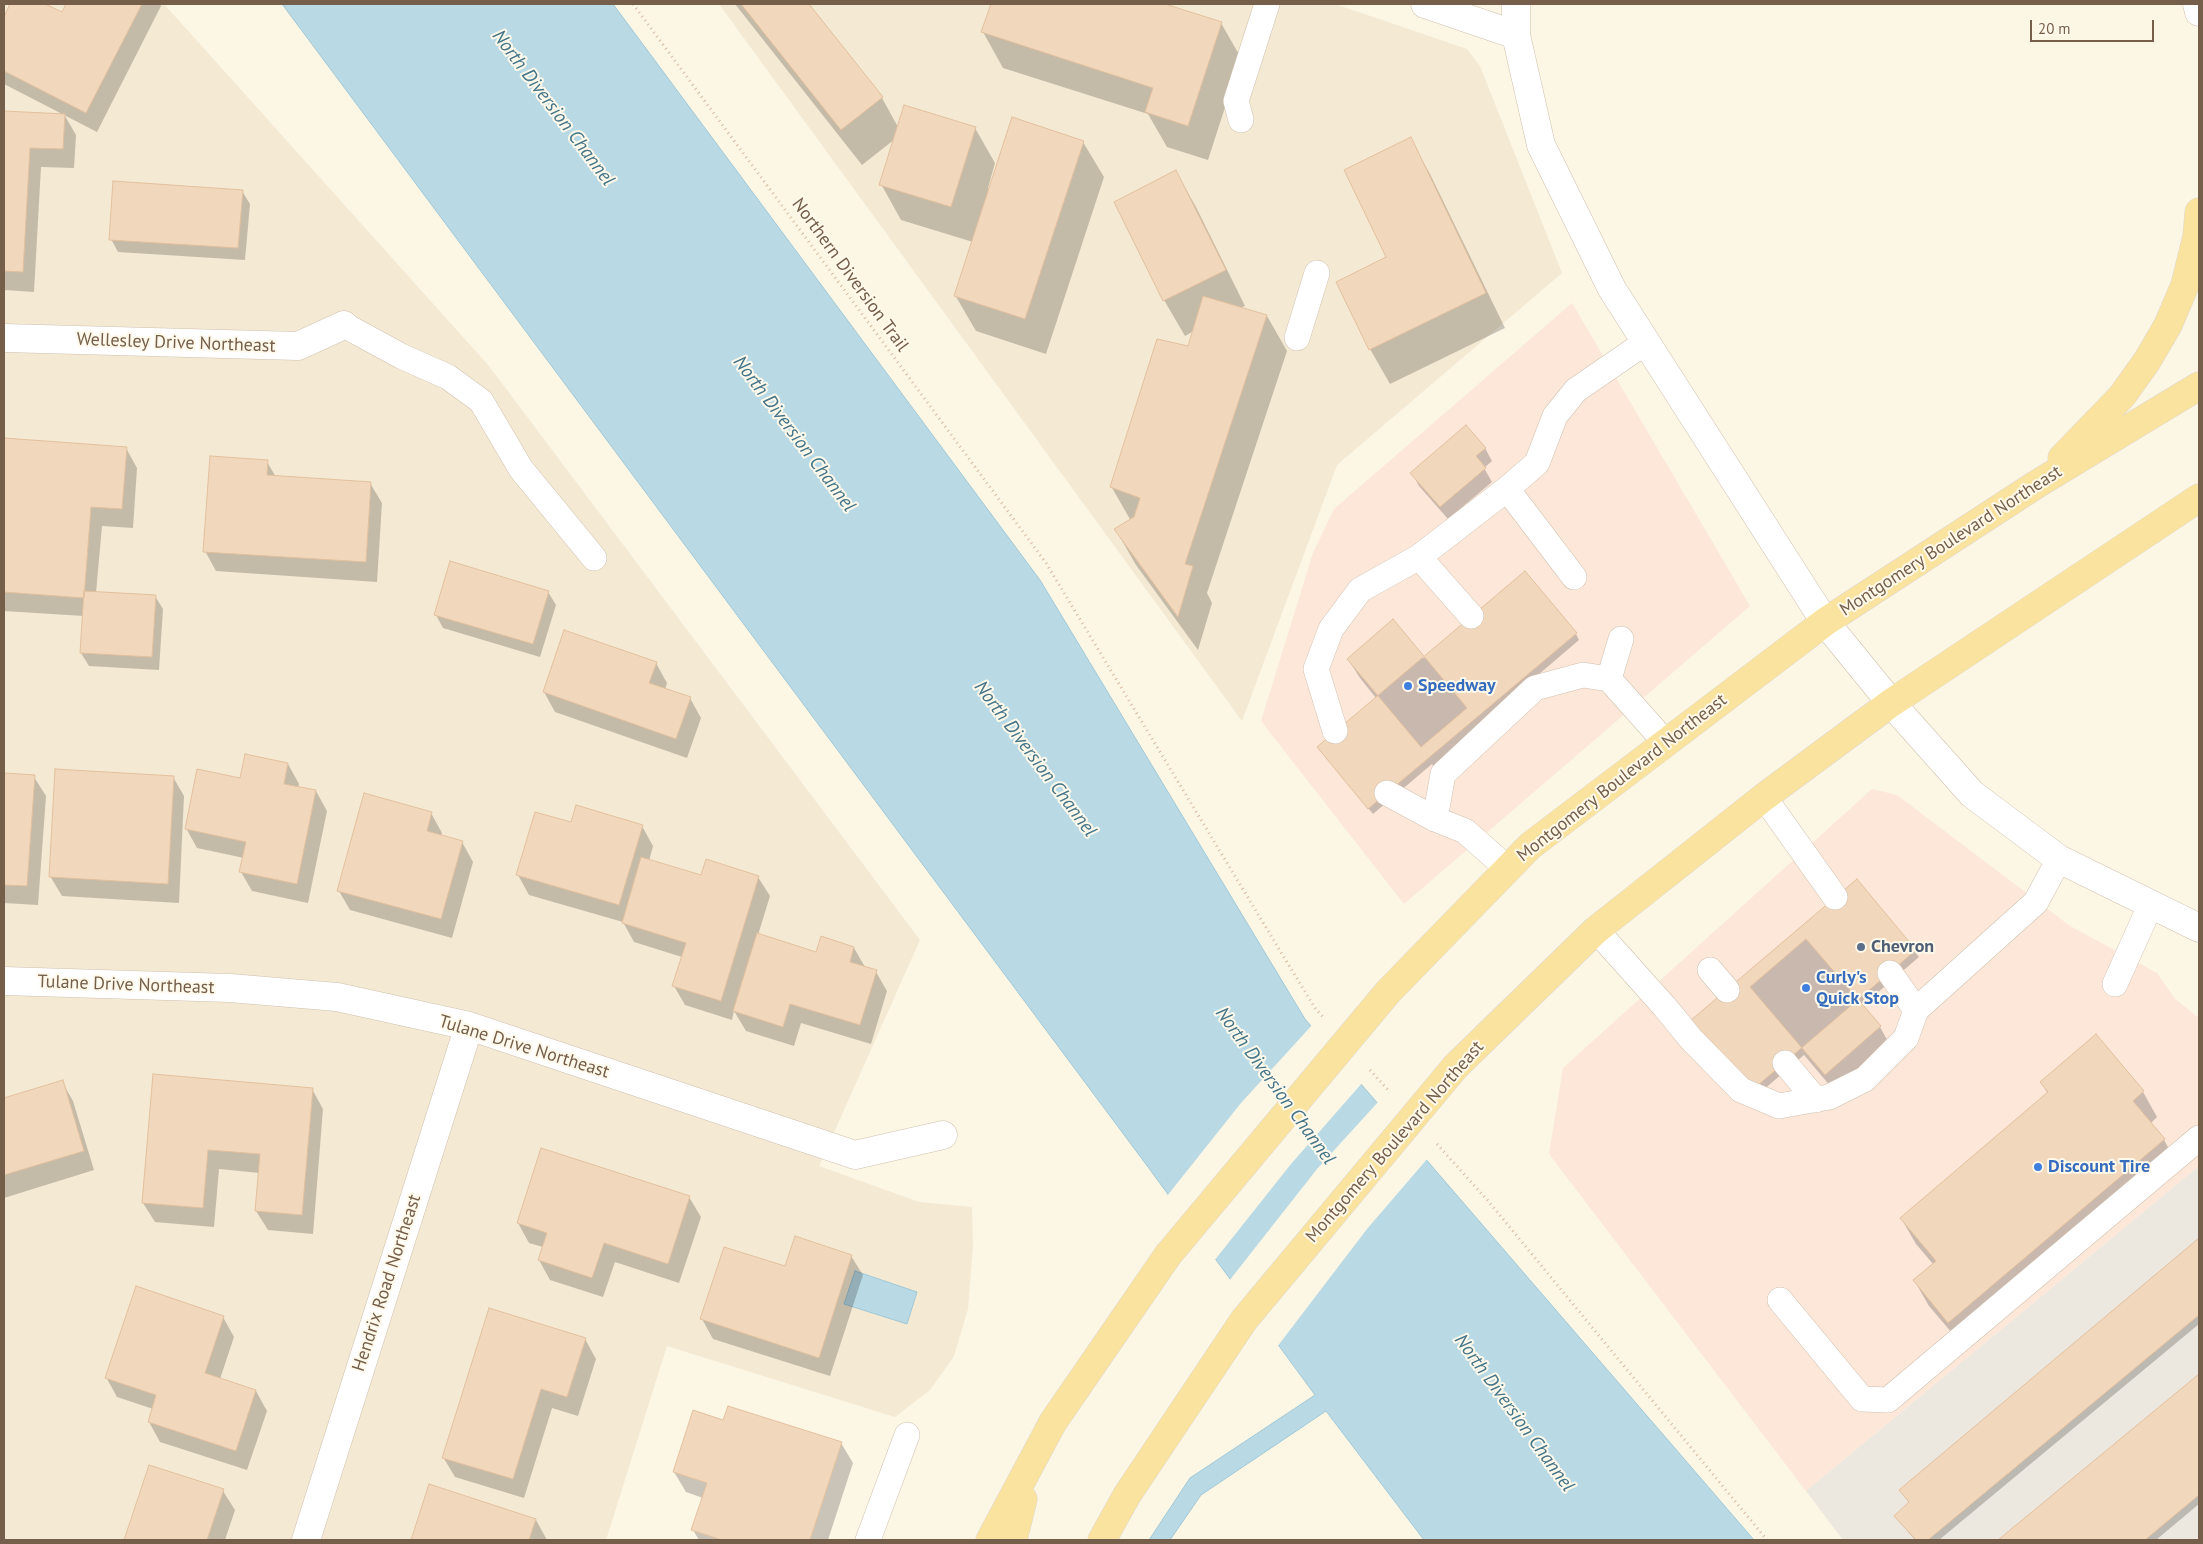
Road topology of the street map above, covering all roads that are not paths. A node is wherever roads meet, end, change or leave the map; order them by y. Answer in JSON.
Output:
{"nodes":[{"id":1,"x":1267,"y":4,"type":"edge"},
{"id":2,"x":1425,"y":4,"type":"edge"},
{"id":3,"x":1516,"y":4,"type":"edge"},
{"id":4,"x":2197,"y":4,"type":"edge"},
{"id":5,"x":2199,"y":12,"type":"edge"},
{"id":6,"x":1516,"y":35,"type":"junction"},
{"id":7,"x":1241,"y":120,"type":"dead end"},
{"id":8,"x":2199,"y":212,"type":"edge"},
{"id":9,"x":1317,"y":272,"type":"dead end"},
{"id":10,"x":344,"y":325,"type":"joint"},
{"id":11,"x":4,"y":338,"type":"edge"},
{"id":12,"x":1297,"y":338,"type":"dead end"},
{"id":13,"x":1646,"y":342,"type":"junction"},
{"id":14,"x":2199,"y":386,"type":"edge"},
{"id":15,"x":2037,"y":484,"type":"junction"},
{"id":16,"x":1507,"y":489,"type":"junction"},
{"id":17,"x":2199,"y":498,"type":"edge"},
{"id":18,"x":1419,"y":557,"type":"junction"},
{"id":19,"x":594,"y":558,"type":"dead end"},
{"id":20,"x":1574,"y":577,"type":"dead end"},
{"id":21,"x":1471,"y":616,"type":"dead end"},
{"id":22,"x":1825,"y":622,"type":"junction"},
{"id":23,"x":1621,"y":639,"type":"dead end"},
{"id":24,"x":1610,"y":679,"type":"junction"},
{"id":25,"x":1891,"y":703,"type":"junction"},
{"id":26,"x":1335,"y":732,"type":"dead end"},
{"id":27,"x":1666,"y":743,"type":"junction"},
{"id":28,"x":1387,"y":793,"type":"dead end"},
{"id":29,"x":1764,"y":797,"type":"junction"},
{"id":30,"x":1435,"y":819,"type":"junction"},
{"id":31,"x":2059,"y":859,"type":"junction"},
{"id":32,"x":1507,"y":868,"type":"junction"},
{"id":33,"x":1835,"y":897,"type":"dead end"},
{"id":34,"x":2150,"y":904,"type":"junction"},
{"id":35,"x":2199,"y":928,"type":"edge"},
{"id":36,"x":1596,"y":930,"type":"junction"},
{"id":37,"x":1710,"y":970,"type":"dead end"},
{"id":38,"x":1890,"y":973,"type":"dead end"},
{"id":39,"x":4,"y":982,"type":"edge"},
{"id":40,"x":2115,"y":984,"type":"dead end"},
{"id":41,"x":1727,"y":990,"type":"dead end"},
{"id":42,"x":1916,"y":1010,"type":"junction"},
{"id":43,"x":469,"y":1026,"type":"junction"},
{"id":44,"x":1785,"y":1062,"type":"dead end"},
{"id":45,"x":1816,"y":1100,"type":"junction"},
{"id":46,"x":943,"y":1135,"type":"dead end"},
{"id":47,"x":2199,"y":1138,"type":"edge"},
{"id":48,"x":1780,"y":1300,"type":"dead end"},
{"id":49,"x":907,"y":1435,"type":"dead end"},
{"id":50,"x":1034,"y":1456,"type":"junction"},
{"id":51,"x":306,"y":1540,"type":"edge"},
{"id":52,"x":868,"y":1540,"type":"edge"},
{"id":53,"x":990,"y":1540,"type":"edge"},
{"id":54,"x":1013,"y":1540,"type":"edge"},
{"id":55,"x":1102,"y":1540,"type":"edge"}],
"edges":[{"from":1,"to":7,"type":"lane"},
{"from":2,"to":6,"type":"street"},
{"from":3,"to":6,"type":"street"},
{"from":4,"to":5,"type":"street"},
{"from":6,"to":13,"type":"street"},
{"from":8,"to":15,"type":"main road"},
{"from":9,"to":12,"type":"lane"},
{"from":10,"to":11,"type":"street","name":"Wellesley Drive Northeast"},
{"from":10,"to":19,"type":"lane"},
{"from":13,"to":16,"type":"lane"},
{"from":13,"to":22,"type":"street"},
{"from":14,"to":15,"type":"main road","name":"Montgomery Boulevard Northeast"},
{"from":15,"to":22,"type":"main road","name":"Montgomery Boulevard Northeast"},
{"from":16,"to":18,"type":"lane"},
{"from":16,"to":20,"type":"lane"},
{"from":17,"to":25,"type":"main road","name":"Montgomery Boulevard Northeast"},
{"from":18,"to":21,"type":"lane"},
{"from":18,"to":26,"type":"lane"},
{"from":22,"to":25,"type":"street"},
{"from":22,"to":27,"type":"main road","name":"Montgomery Boulevard Northeast"},
{"from":23,"to":24,"type":"lane"},
{"from":24,"to":27,"type":"lane"},
{"from":24,"to":30,"type":"lane"},
{"from":25,"to":29,"type":"main road","name":"Montgomery Boulevard Northeast"},
{"from":25,"to":31,"type":"street"},
{"from":27,"to":32,"type":"main road","name":"Montgomery Boulevard Northeast"},
{"from":28,"to":30,"type":"lane"},
{"from":29,"to":33,"type":"lane"},
{"from":29,"to":36,"type":"main road","name":"Montgomery Boulevard Northeast"},
{"from":30,"to":32,"type":"lane"},
{"from":31,"to":34,"type":"street"},
{"from":31,"to":42,"type":"lane"},
{"from":32,"to":50,"type":"main road","name":"Montgomery Boulevard Northeast","bridge":true},
{"from":34,"to":35,"type":"street"},
{"from":34,"to":40,"type":"lane"},
{"from":36,"to":45,"type":"lane"},
{"from":36,"to":55,"type":"main road","name":"Montgomery Boulevard Northeast","bridge":true},
{"from":37,"to":41,"type":"lane"},
{"from":38,"to":42,"type":"lane"},
{"from":39,"to":43,"type":"street","name":"Tulane Drive Northeast"},
{"from":42,"to":45,"type":"lane"},
{"from":43,"to":46,"type":"street","name":"Tulane Drive Northeast"},
{"from":43,"to":51,"type":"street","name":"Hendrix Road Northeast"},
{"from":44,"to":45,"type":"lane"},
{"from":47,"to":48,"type":"lane"},
{"from":49,"to":52,"type":"lane"},
{"from":50,"to":53,"type":"main road","name":"Montgomery Boulevard Northeast"},
{"from":50,"to":54,"type":"main road"}]}
